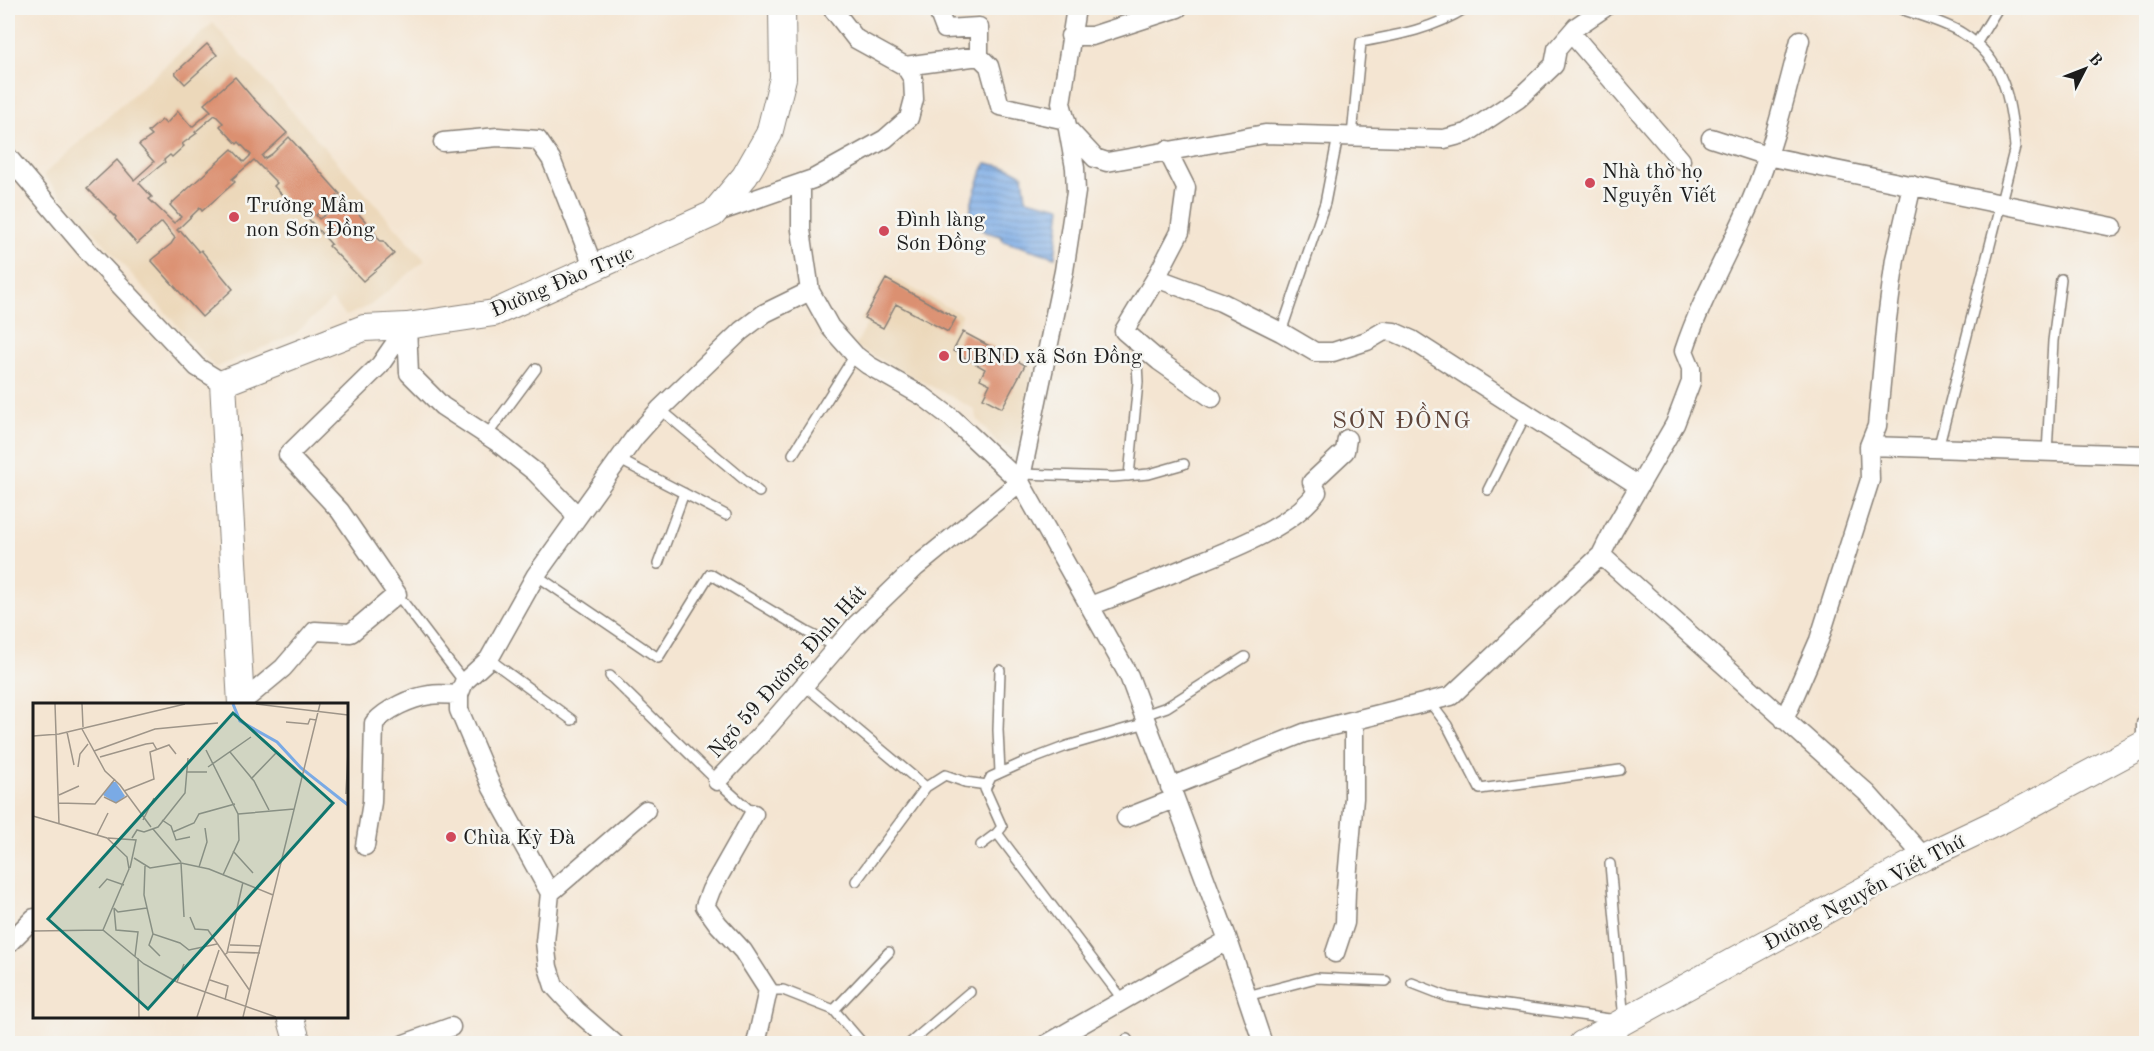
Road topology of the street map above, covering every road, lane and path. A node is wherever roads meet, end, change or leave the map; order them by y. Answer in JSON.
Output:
{"nodes":[{"id":1,"x":782,"y":8,"type":"edge"},
{"id":2,"x":832,"y":8,"type":"edge"},
{"id":3,"x":938,"y":8,"type":"edge"},
{"id":4,"x":1076,"y":8,"type":"edge"},
{"id":5,"x":1178,"y":8,"type":"edge"},
{"id":6,"x":1466,"y":8,"type":"edge"},
{"id":7,"x":1604,"y":8,"type":"edge"},
{"id":8,"x":1998,"y":8,"type":"edge"},
{"id":9,"x":1901,"y":9,"type":"dead end"},
{"id":10,"x":1571,"y":33,"type":"junction"},
{"id":11,"x":1070,"y":36,"type":"junction"},
{"id":12,"x":1800,"y":40,"type":"dead end"},
{"id":13,"x":1976,"y":44,"type":"junction"},
{"id":14,"x":980,"y":56,"type":"junction"},
{"id":15,"x":905,"y":66,"type":"junction"},
{"id":16,"x":1067,"y":124,"type":"junction"},
{"id":17,"x":1345,"y":136,"type":"junction"},
{"id":18,"x":1711,"y":138,"type":"dead end"},
{"id":19,"x":443,"y":142,"type":"dead end"},
{"id":20,"x":1167,"y":150,"type":"junction"},
{"id":21,"x":1767,"y":156,"type":"junction"},
{"id":22,"x":8,"y":157,"type":"edge"},
{"id":23,"x":1681,"y":160,"type":"dead end"},
{"id":24,"x":801,"y":183,"type":"junction"},
{"id":25,"x":1912,"y":185,"type":"junction"},
{"id":26,"x":2000,"y":203,"type":"junction"},
{"id":27,"x":713,"y":214,"type":"junction"},
{"id":28,"x":2113,"y":227,"type":"dead end"},
{"id":29,"x":594,"y":268,"type":"junction"},
{"id":30,"x":1156,"y":278,"type":"junction"},
{"id":31,"x":2061,"y":279,"type":"dead end"},
{"id":32,"x":810,"y":291,"type":"junction"},
{"id":33,"x":407,"y":326,"type":"junction"},
{"id":34,"x":1281,"y":332,"type":"junction"},
{"id":35,"x":1144,"y":348,"type":"junction"},
{"id":36,"x":855,"y":355,"type":"junction"},
{"id":37,"x":536,"y":369,"type":"dead end"},
{"id":38,"x":223,"y":383,"type":"junction"},
{"id":39,"x":1212,"y":398,"type":"dead end"},
{"id":40,"x":660,"y":409,"type":"junction"},
{"id":41,"x":1526,"y":414,"type":"junction"},
{"id":42,"x":487,"y":435,"type":"junction"},
{"id":43,"x":1347,"y":439,"type":"dead end"},
{"id":44,"x":1869,"y":446,"type":"junction"},
{"id":45,"x":1938,"y":449,"type":"junction"},
{"id":46,"x":2047,"y":453,"type":"junction"},
{"id":47,"x":793,"y":454,"type":"dead end"},
{"id":48,"x":2146,"y":455,"type":"edge"},
{"id":49,"x":618,"y":459,"type":"junction"},
{"id":50,"x":1184,"y":464,"type":"dead end"},
{"id":51,"x":1129,"y":476,"type":"junction"},
{"id":52,"x":1021,"y":478,"type":"junction"},
{"id":53,"x":1639,"y":486,"type":"junction"},
{"id":54,"x":1488,"y":490,"type":"dead end"},
{"id":55,"x":759,"y":492,"type":"dead end"},
{"id":56,"x":684,"y":493,"type":"junction"},
{"id":57,"x":726,"y":515,"type":"dead end"},
{"id":58,"x":575,"y":518,"type":"junction"},
{"id":59,"x":1601,"y":555,"type":"junction"},
{"id":60,"x":658,"y":564,"type":"dead end"},
{"id":61,"x":536,"y":575,"type":"junction"},
{"id":62,"x":397,"y":594,"type":"junction"},
{"id":63,"x":1090,"y":606,"type":"junction"},
{"id":64,"x":837,"y":647,"type":"junction"},
{"id":65,"x":1245,"y":657,"type":"dead end"},
{"id":66,"x":489,"y":659,"type":"junction"},
{"id":67,"x":1000,"y":670,"type":"dead end"},
{"id":68,"x":610,"y":676,"type":"dead end"},
{"id":69,"x":804,"y":685,"type":"junction"},
{"id":70,"x":461,"y":689,"type":"junction"},
{"id":71,"x":1429,"y":701,"type":"junction"},
{"id":72,"x":242,"y":703,"type":"edge"},
{"id":73,"x":243,"y":703,"type":"edge"},
{"id":74,"x":1145,"y":719,"type":"junction"},
{"id":75,"x":572,"y":720,"type":"dead end"},
{"id":76,"x":1784,"y":720,"type":"junction"},
{"id":77,"x":1354,"y":721,"type":"junction"},
{"id":78,"x":2146,"y":724,"type":"edge"},
{"id":79,"x":2146,"y":743,"type":"edge"},
{"id":80,"x":1620,"y":770,"type":"dead end"},
{"id":81,"x":1000,"y":772,"type":"junction"},
{"id":82,"x":717,"y":781,"type":"junction"},
{"id":83,"x":987,"y":784,"type":"junction"},
{"id":84,"x":926,"y":787,"type":"junction"},
{"id":85,"x":1172,"y":793,"type":"junction"},
{"id":86,"x":645,"y":810,"type":"dead end"},
{"id":87,"x":754,"y":814,"type":"joint"},
{"id":88,"x":1126,"y":818,"type":"dead end"},
{"id":89,"x":997,"y":833,"type":"junction"},
{"id":90,"x":981,"y":845,"type":"dead end"},
{"id":91,"x":365,"y":846,"type":"dead end"},
{"id":92,"x":1924,"y":857,"type":"junction"},
{"id":93,"x":1610,"y":864,"type":"dead end"},
{"id":94,"x":856,"y":881,"type":"dead end"},
{"id":95,"x":550,"y":892,"type":"junction"},
{"id":96,"x":33,"y":919,"type":"edge"},
{"id":97,"x":1228,"y":940,"type":"junction"},
{"id":98,"x":8,"y":944,"type":"edge"},
{"id":99,"x":889,"y":952,"type":"dead end"},
{"id":100,"x":1335,"y":953,"type":"dead end"},
{"id":101,"x":1386,"y":981,"type":"dead end"},
{"id":102,"x":1412,"y":983,"type":"dead end"},
{"id":103,"x":768,"y":990,"type":"junction"},
{"id":104,"x":970,"y":992,"type":"dead end"},
{"id":105,"x":1247,"y":996,"type":"junction"},
{"id":106,"x":1124,"y":1000,"type":"junction"},
{"id":107,"x":834,"y":1010,"type":"junction"},
{"id":108,"x":291,"y":1018,"type":"edge"},
{"id":109,"x":1624,"y":1021,"type":"junction"},
{"id":110,"x":451,"y":1027,"type":"dead end"},
{"id":111,"x":298,"y":1044,"type":"edge"},
{"id":112,"x":404,"y":1044,"type":"edge"},
{"id":113,"x":615,"y":1044,"type":"edge"},
{"id":114,"x":756,"y":1044,"type":"edge"},
{"id":115,"x":863,"y":1044,"type":"edge"},
{"id":116,"x":909,"y":1044,"type":"edge"},
{"id":117,"x":1047,"y":1044,"type":"edge"},
{"id":118,"x":1263,"y":1044,"type":"edge"},
{"id":119,"x":1582,"y":1044,"type":"edge"}],
"edges":[{"from":1,"to":27,"type":"street","name":"Đường Đào Trực"},
{"from":2,"to":15,"type":"street"},
{"from":3,"to":14,"type":"street"},
{"from":4,"to":11,"type":"street"},
{"from":5,"to":11,"type":"street"},
{"from":6,"to":17,"type":"lane"},
{"from":7,"to":10,"type":"street"},
{"from":8,"to":13,"type":"lane"},
{"from":9,"to":13,"type":"lane"},
{"from":10,"to":17,"type":"street"},
{"from":10,"to":23,"type":"street"},
{"from":11,"to":16,"type":"street"},
{"from":12,"to":21,"type":"street"},
{"from":13,"to":26,"type":"lane"},
{"from":14,"to":15,"type":"street"},
{"from":14,"to":16,"type":"street"},
{"from":15,"to":24,"type":"street"},
{"from":16,"to":20,"type":"street"},
{"from":16,"to":52,"type":"street"},
{"from":17,"to":20,"type":"street"},
{"from":17,"to":34,"type":"lane"},
{"from":18,"to":21,"type":"street"},
{"from":19,"to":29,"type":"street"},
{"from":20,"to":30,"type":"street"},
{"from":21,"to":25,"type":"street"},
{"from":21,"to":53,"type":"street"},
{"from":22,"to":38,"type":"street"},
{"from":24,"to":27,"type":"street"},
{"from":24,"to":32,"type":"street"},
{"from":25,"to":26,"type":"street"},
{"from":25,"to":44,"type":"street"},
{"from":26,"to":28,"type":"street"},
{"from":26,"to":45,"type":"lane"},
{"from":27,"to":29,"type":"street","name":"Đường Đào Trực"},
{"from":29,"to":33,"type":"street","name":"Đường Đào Trực"},
{"from":30,"to":34,"type":"street"},
{"from":30,"to":35,"type":"street"},
{"from":31,"to":46,"type":"lane"},
{"from":32,"to":36,"type":"street"},
{"from":32,"to":40,"type":"street"},
{"from":33,"to":38,"type":"street","name":"Đường Đào Trực"},
{"from":33,"to":42,"type":"street"},
{"from":33,"to":62,"type":"street"},
{"from":34,"to":41,"type":"street"},
{"from":35,"to":39,"type":"street"},
{"from":35,"to":51,"type":"lane"},
{"from":36,"to":47,"type":"lane"},
{"from":36,"to":52,"type":"street"},
{"from":37,"to":42,"type":"lane"},
{"from":38,"to":72,"type":"street"},
{"from":40,"to":49,"type":"street"},
{"from":40,"to":55,"type":"lane"},
{"from":41,"to":53,"type":"street"},
{"from":41,"to":54,"type":"lane"},
{"from":42,"to":58,"type":"street"},
{"from":43,"to":63,"type":"street"},
{"from":44,"to":45,"type":"street"},
{"from":44,"to":76,"type":"street"},
{"from":45,"to":46,"type":"street"},
{"from":46,"to":48,"type":"street"},
{"from":49,"to":56,"type":"lane"},
{"from":49,"to":58,"type":"street"},
{"from":50,"to":51,"type":"lane"},
{"from":51,"to":52,"type":"lane"},
{"from":52,"to":63,"type":"street"},
{"from":52,"to":64,"type":"street","name":"Ngõ 59 Đường Đình Hát"},
{"from":53,"to":59,"type":"street"},
{"from":56,"to":57,"type":"lane"},
{"from":56,"to":60,"type":"lane"},
{"from":58,"to":61,"type":"street"},
{"from":59,"to":71,"type":"street"},
{"from":59,"to":76,"type":"street"},
{"from":61,"to":64,"type":"lane"},
{"from":61,"to":66,"type":"street"},
{"from":62,"to":70,"type":"lane"},
{"from":62,"to":73,"type":"street"},
{"from":63,"to":74,"type":"street"},
{"from":64,"to":69,"type":"street","name":"Ngõ 59 Đường Đình Hát"},
{"from":65,"to":74,"type":"lane"},
{"from":66,"to":70,"type":"street"},
{"from":66,"to":75,"type":"lane"},
{"from":67,"to":81,"type":"lane"},
{"from":68,"to":82,"type":"lane"},
{"from":69,"to":82,"type":"street","name":"Ngõ 59 Đường Đình Hát"},
{"from":69,"to":84,"type":"lane"},
{"from":70,"to":91,"type":"street"},
{"from":70,"to":95,"type":"street"},
{"from":71,"to":77,"type":"street"},
{"from":71,"to":80,"type":"lane"},
{"from":74,"to":81,"type":"lane"},
{"from":74,"to":85,"type":"street"},
{"from":76,"to":92,"type":"street"},
{"from":77,"to":85,"type":"street"},
{"from":77,"to":100,"type":"street"},
{"from":78,"to":79,"type":"street"},
{"from":79,"to":92,"type":"street","name":"Đường Nguyễn Viết Thứ"},
{"from":81,"to":83,"type":"lane"},
{"from":82,"to":87,"type":"lane","name":"Ngõ 59 Đường Đình Hát"},
{"from":83,"to":84,"type":"lane"},
{"from":83,"to":89,"type":"lane"},
{"from":84,"to":94,"type":"lane"},
{"from":85,"to":88,"type":"street"},
{"from":85,"to":97,"type":"street"},
{"from":86,"to":95,"type":"street"},
{"from":87,"to":103,"type":"street","name":"Ngõ 59 Đường Đình Hát"},
{"from":89,"to":90,"type":"lane"},
{"from":89,"to":106,"type":"lane"},
{"from":92,"to":109,"type":"street","name":"Đường Nguyễn Viết Thứ"},
{"from":93,"to":109,"type":"lane"},
{"from":95,"to":113,"type":"street"},
{"from":96,"to":98,"type":"street"},
{"from":97,"to":105,"type":"street"},
{"from":97,"to":106,"type":"street"},
{"from":99,"to":107,"type":"lane"},
{"from":101,"to":105,"type":"lane"},
{"from":102,"to":109,"type":"lane"},
{"from":103,"to":107,"type":"lane"},
{"from":103,"to":114,"type":"street"},
{"from":104,"to":116,"type":"lane"},
{"from":105,"to":118,"type":"street"},
{"from":106,"to":117,"type":"street"},
{"from":107,"to":115,"type":"lane"},
{"from":108,"to":111,"type":"street"},
{"from":109,"to":119,"type":"street","name":"Đường Nguyễn Viết Thứ"},
{"from":110,"to":112,"type":"street"}]}
